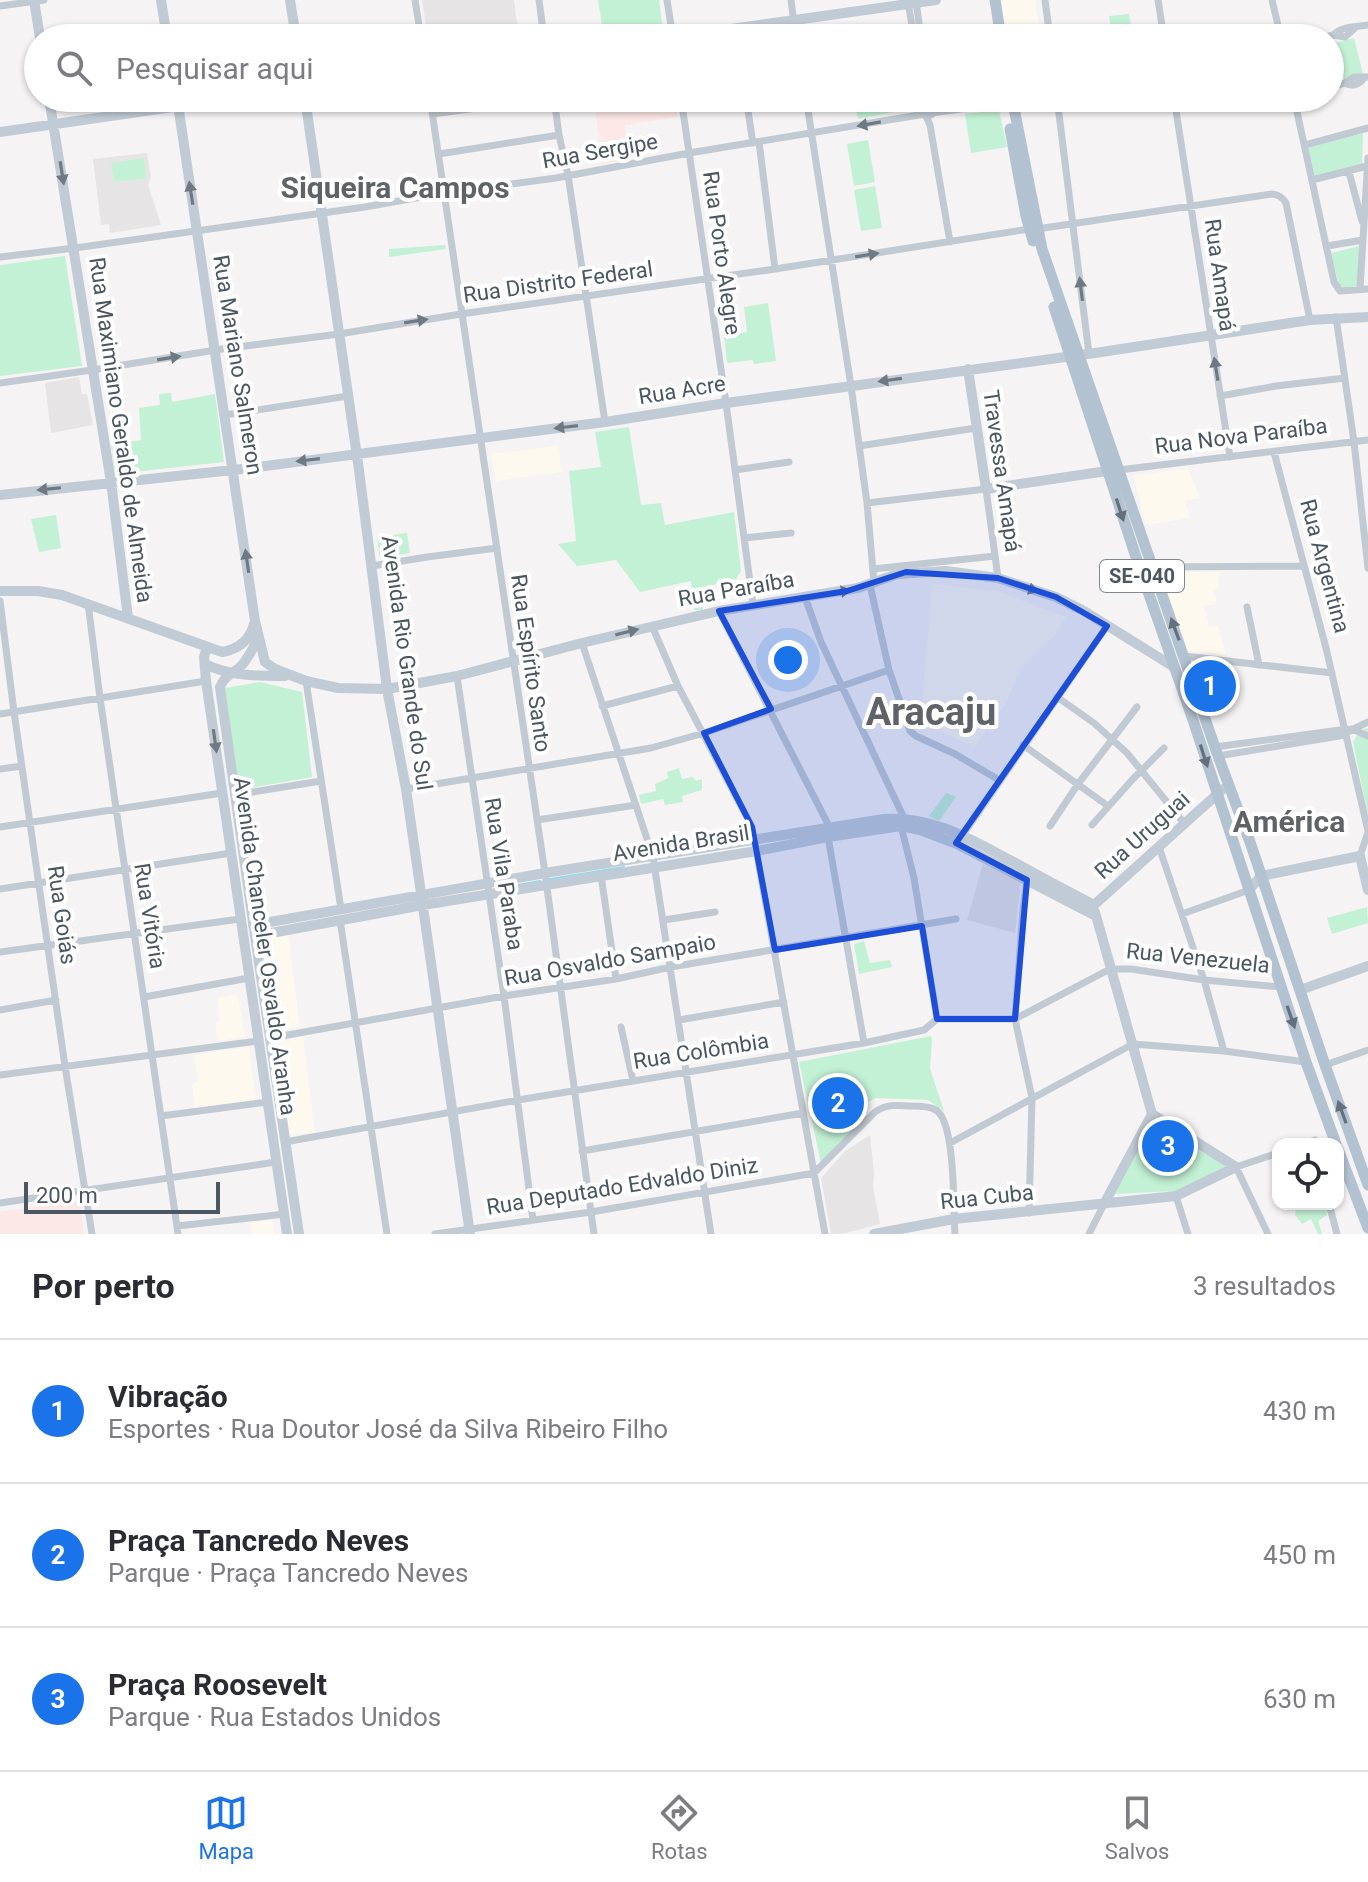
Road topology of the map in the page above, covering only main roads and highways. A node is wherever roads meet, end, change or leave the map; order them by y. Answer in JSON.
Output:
{"nodes":[{"id":1,"x":988,"y":0,"type":"edge"},
{"id":2,"x":995,"y":0,"type":"edge"},
{"id":3,"x":992,"y":24,"type":"edge"},
{"id":4,"x":999,"y":24,"type":"edge"},
{"id":5,"x":1010,"y":112,"type":"edge"},
{"id":6,"x":1113,"y":471,"type":"junction"},
{"id":7,"x":1334,"y":1138,"type":"edge"},
{"id":8,"x":1344,"y":1165,"type":"edge"},
{"id":9,"x":1368,"y":1184,"type":"edge"},
{"id":10,"x":1368,"y":1228,"type":"edge"}],
"edges":[{"from":1,"to":3,"type":"main road"},
{"from":2,"to":4,"type":"main road"},
{"from":5,"to":6,"type":"main road","number":"SE-040"},
{"from":6,"to":7,"type":"main road","number":"SE-040","one_way":true},
{"from":9,"to":6,"type":"main road","number":"SE-040","one_way":true},
{"from":8,"to":10,"type":"main road","number":"SE-040"}]}
